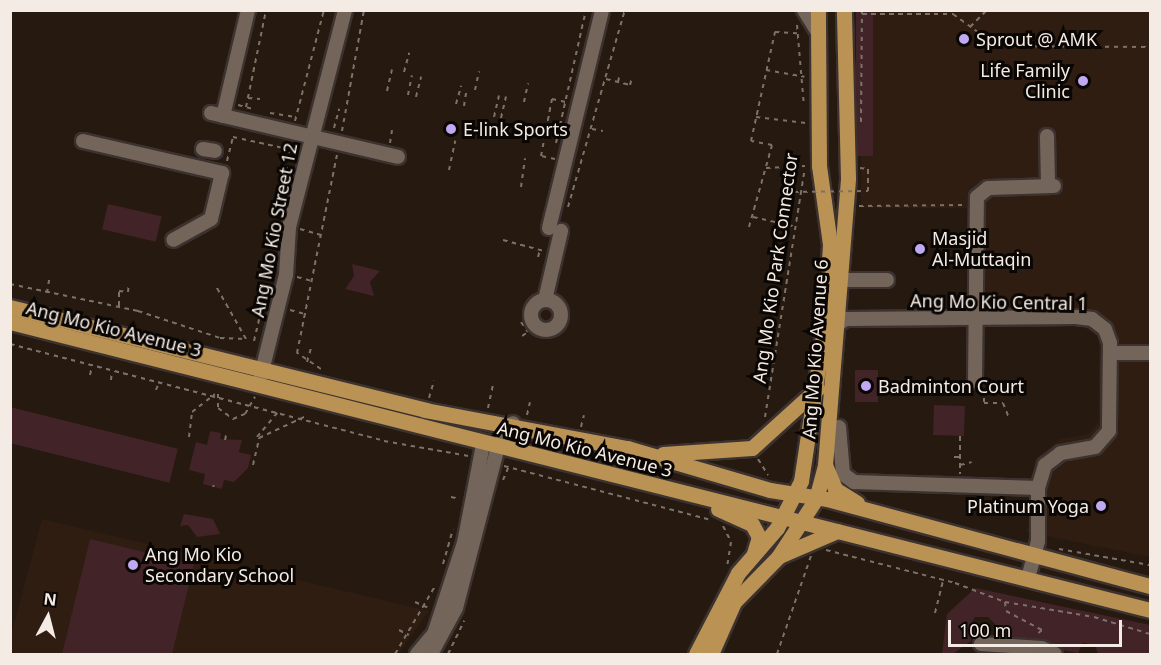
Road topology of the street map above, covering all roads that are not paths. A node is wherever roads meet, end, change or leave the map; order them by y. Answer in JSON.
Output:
{"nodes":[{"id":1,"x":248,"y":10,"type":"edge"},
{"id":2,"x":345,"y":10,"type":"edge"},
{"id":3,"x":602,"y":10,"type":"edge"},
{"id":4,"x":818,"y":10,"type":"edge"},
{"id":5,"x":844,"y":10,"type":"edge"},
{"id":6,"x":800,"y":15,"type":"edge"},
{"id":7,"x":818,"y":32,"type":"junction"},
{"id":8,"x":311,"y":136,"type":"junction"},
{"id":9,"x":1047,"y":136,"type":"dead end"},
{"id":10,"x":83,"y":141,"type":"dead end"},
{"id":11,"x":393,"y":153,"type":"road end"},
{"id":12,"x":173,"y":240,"type":"dead end"},
{"id":13,"x":840,"y":280,"type":"junction"},
{"id":14,"x":887,"y":280,"type":"dead end"},
{"id":15,"x":545,"y":300,"type":"junction"},
{"id":16,"x":10,"y":307,"type":"edge"},
{"id":17,"x":975,"y":318,"type":"junction"},
{"id":18,"x":10,"y":322,"type":"edge"},
{"id":19,"x":841,"y":322,"type":"junction"},
{"id":20,"x":1110,"y":353,"type":"junction"},
{"id":21,"x":1150,"y":353,"type":"edge"},
{"id":22,"x":263,"y":368,"type":"junction"},
{"id":23,"x":979,"y":382,"type":"road end"},
{"id":24,"x":259,"y":387,"type":"junction"},
{"id":25,"x":817,"y":388,"type":"junction"},
{"id":26,"x":357,"y":392,"type":"junction"},
{"id":27,"x":352,"y":411,"type":"junction"},
{"id":28,"x":513,"y":423,"type":"junction"},
{"id":29,"x":839,"y":427,"type":"dead end"},
{"id":30,"x":490,"y":446,"type":"junction"},
{"id":31,"x":648,"y":455,"type":"junction"},
{"id":32,"x":825,"y":465,"type":"junction"},
{"id":33,"x":1038,"y":488,"type":"junction"},
{"id":34,"x":797,"y":495,"type":"junction"},
{"id":35,"x":696,"y":498,"type":"junction"},
{"id":36,"x":816,"y":499,"type":"junction"},
{"id":37,"x":877,"y":515,"type":"junction"},
{"id":38,"x":782,"y":516,"type":"junction"},
{"id":39,"x":802,"y":523,"type":"junction"},
{"id":40,"x":837,"y":531,"type":"junction"},
{"id":41,"x":754,"y":553,"type":"junction"},
{"id":42,"x":1035,"y":555,"type":"junction"},
{"id":43,"x":778,"y":556,"type":"junction"},
{"id":44,"x":1028,"y":579,"type":"junction"},
{"id":45,"x":1150,"y":586,"type":"edge"},
{"id":46,"x":1150,"y":610,"type":"edge"},
{"id":47,"x":981,"y":644,"type":"dead end"},
{"id":48,"x":417,"y":654,"type":"edge"},
{"id":49,"x":431,"y":654,"type":"edge"},
{"id":50,"x":696,"y":654,"type":"edge"},
{"id":51,"x":711,"y":654,"type":"edge"},
{"id":52,"x":1055,"y":654,"type":"edge"}],
"edges":[{"from":1,"to":8,"type":"street"},
{"from":2,"to":8,"type":"street","name":"Ang Mo Kio Street 12"},
{"from":3,"to":15,"type":"street"},
{"from":4,"to":7,"type":"main road","name":"Ang Mo Kio Avenue 6"},
{"from":5,"to":13,"type":"main road","name":"Ang Mo Kio Avenue 6"},
{"from":6,"to":7,"type":"street"},
{"from":7,"to":25,"type":"main road","name":"Ang Mo Kio Avenue 6"},
{"from":8,"to":11,"type":"street"},
{"from":8,"to":22,"type":"street","name":"Ang Mo Kio Street 12"},
{"from":9,"to":17,"type":"street"},
{"from":10,"to":12,"type":"street"},
{"from":13,"to":14,"type":"street"},
{"from":13,"to":19,"type":"main road","name":"Ang Mo Kio Avenue 6"},
{"from":15,"to":15,"type":"street"},
{"from":16,"to":22,"type":"main road","name":"Ang Mo Kio Avenue 3"},
{"from":17,"to":19,"type":"street","name":"Ang Mo Kio Central 1"},
{"from":17,"to":20,"type":"street","name":"Ang Mo Kio Central 1"},
{"from":17,"to":23,"type":"street"},
{"from":18,"to":24,"type":"main road","name":"Ang Mo Kio Avenue 3"},
{"from":19,"to":32,"type":"main road","name":"Ang Mo Kio Avenue 6"},
{"from":20,"to":21,"type":"street"},
{"from":20,"to":33,"type":"street","name":"Ang Mo Kio Central 1"},
{"from":22,"to":24,"type":"street","name":"Ang Mo Kio Street 12"},
{"from":22,"to":26,"type":"main road","name":"Ang Mo Kio Avenue 3"},
{"from":24,"to":27,"type":"main road","name":"Ang Mo Kio Avenue 3"},
{"from":25,"to":31,"type":"main road"},
{"from":25,"to":34,"type":"main road","name":"Ang Mo Kio Avenue 6"},
{"from":26,"to":27,"type":"main road"},
{"from":26,"to":28,"type":"main road","name":"Ang Mo Kio Avenue 3"},
{"from":27,"to":30,"type":"main road","name":"Ang Mo Kio Avenue 3"},
{"from":28,"to":30,"type":"street"},
{"from":28,"to":31,"type":"main road","name":"Ang Mo Kio Avenue 3"},
{"from":29,"to":33,"type":"street"},
{"from":30,"to":35,"type":"main road","name":"Ang Mo Kio Avenue 3"},
{"from":30,"to":48,"type":"street"},
{"from":30,"to":49,"type":"street"},
{"from":31,"to":34,"type":"main road","name":"Ang Mo Kio Avenue 3"},
{"from":32,"to":36,"type":"main road","name":"Ang Mo Kio Avenue 6"},
{"from":32,"to":37,"type":"main road"},
{"from":33,"to":42,"type":"street","name":"Ang Mo Kio Central 1"},
{"from":34,"to":36,"type":"main road","name":"Ang Mo Kio Avenue 3"},
{"from":34,"to":38,"type":"main road","name":"Ang Mo Kio Avenue 6"},
{"from":35,"to":38,"type":"main road","name":"Ang Mo Kio Avenue 3"},
{"from":35,"to":41,"type":"main road"},
{"from":36,"to":37,"type":"main road","name":"Ang Mo Kio Avenue 3"},
{"from":36,"to":39,"type":"main road","name":"Ang Mo Kio Avenue 6"},
{"from":37,"to":42,"type":"main road","name":"Ang Mo Kio Avenue 3"},
{"from":38,"to":39,"type":"main road","name":"Ang Mo Kio Avenue 3"},
{"from":38,"to":41,"type":"main road","name":"Ang Mo Kio Avenue 6"},
{"from":39,"to":40,"type":"main road","name":"Ang Mo Kio Avenue 3"},
{"from":39,"to":43,"type":"main road","name":"Ang Mo Kio Avenue 6"},
{"from":40,"to":43,"type":"main road"},
{"from":40,"to":44,"type":"main road","name":"Ang Mo Kio Avenue 3"},
{"from":41,"to":50,"type":"main road","name":"Ang Mo Kio Avenue 6"},
{"from":42,"to":44,"type":"street","name":"Ang Mo Kio Central 1"},
{"from":42,"to":45,"type":"main road","name":"Ang Mo Kio Avenue 3"},
{"from":43,"to":51,"type":"main road","name":"Ang Mo Kio Avenue 6"},
{"from":44,"to":46,"type":"main road","name":"Ang Mo Kio Avenue 3"},
{"from":47,"to":52,"type":"street"}]}
